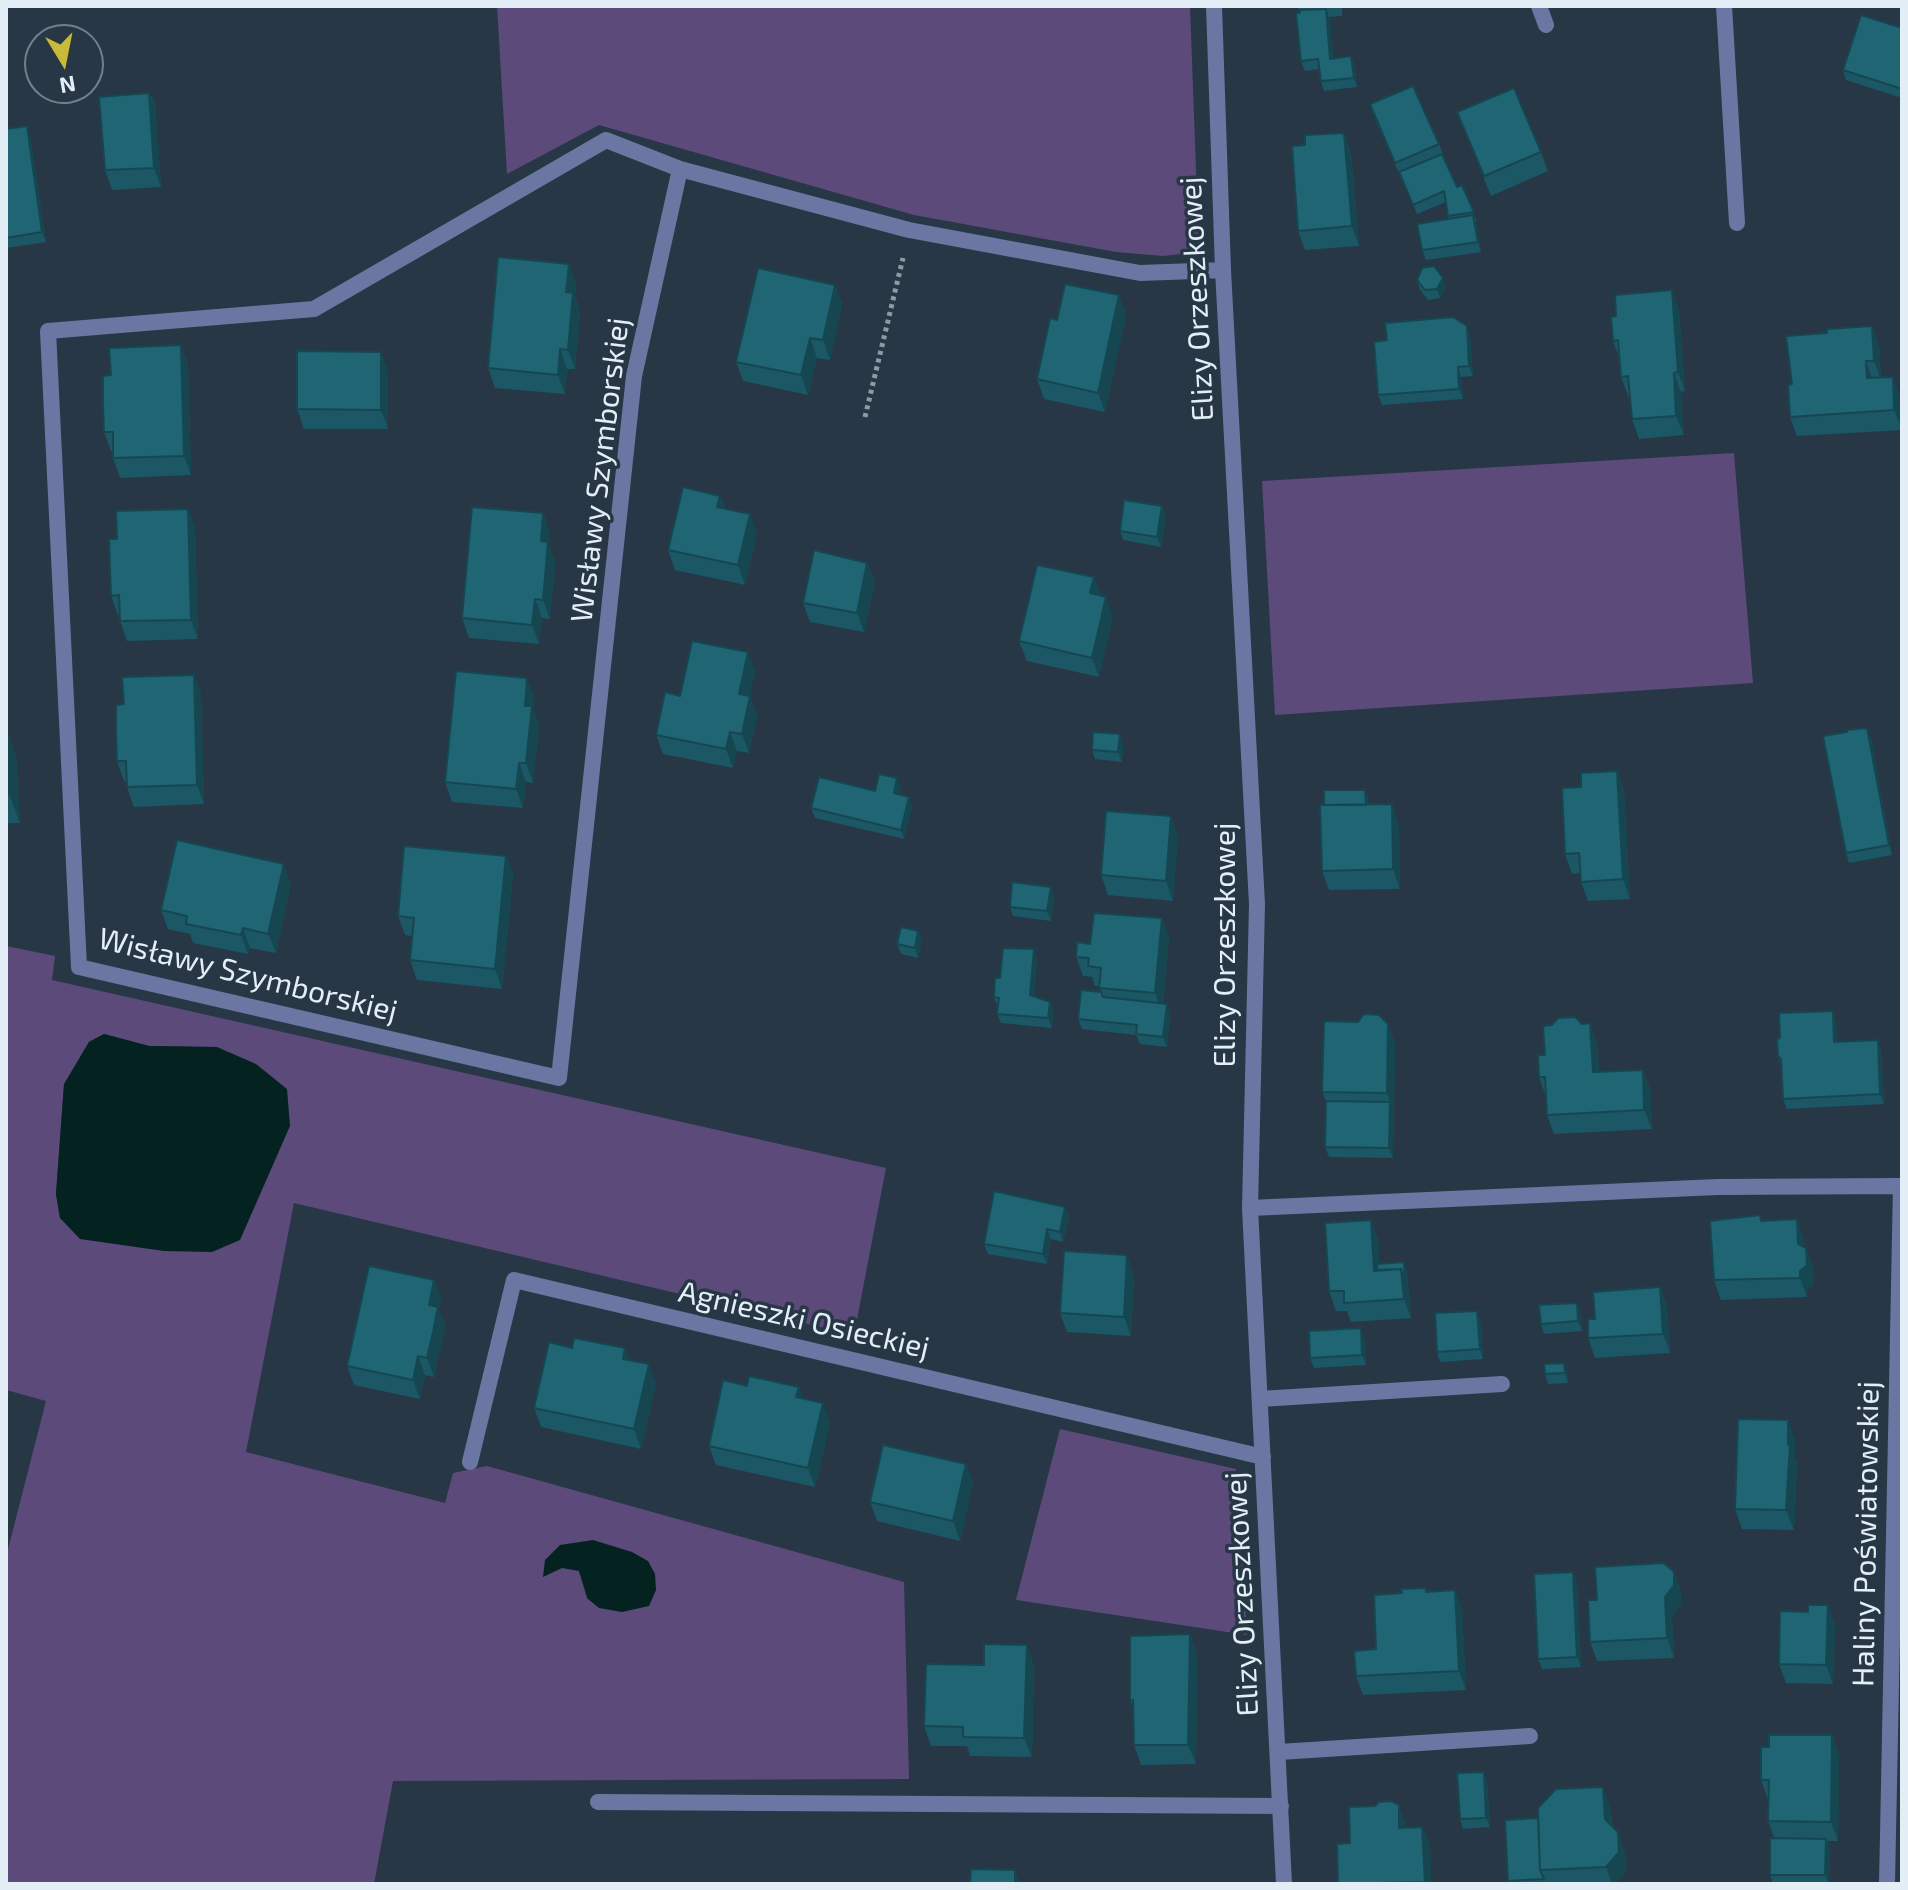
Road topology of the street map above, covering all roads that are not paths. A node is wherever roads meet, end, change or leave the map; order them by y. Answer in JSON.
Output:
{"nodes":[{"id":1,"x":1214,"y":6,"type":"edge"},
{"id":2,"x":1539,"y":6,"type":"edge"},
{"id":3,"x":1724,"y":6,"type":"edge"},
{"id":4,"x":1546,"y":25,"type":"dead end"},
{"id":5,"x":680,"y":169,"type":"junction"},
{"id":6,"x":1737,"y":223,"type":"dead end"},
{"id":7,"x":1223,"y":270,"type":"junction"},
{"id":8,"x":1902,"y":1186,"type":"edge"},
{"id":9,"x":1250,"y":1208,"type":"junction"},
{"id":10,"x":1502,"y":1384,"type":"dead end"},
{"id":11,"x":1260,"y":1399,"type":"junction"},
{"id":12,"x":1263,"y":1457,"type":"junction"},
{"id":13,"x":470,"y":1462,"type":"dead end"},
{"id":14,"x":1530,"y":1736,"type":"dead end"},
{"id":15,"x":1279,"y":1752,"type":"junction"},
{"id":16,"x":598,"y":1802,"type":"dead end"},
{"id":17,"x":1281,"y":1806,"type":"junction"},
{"id":18,"x":1284,"y":1884,"type":"edge"},
{"id":19,"x":1887,"y":1884,"type":"edge"}],
"edges":[{"from":1,"to":7,"type":"street","name":"Elizy Orzeszkowej"},
{"from":2,"to":4,"type":"street"},
{"from":3,"to":6,"type":"street"},
{"from":5,"to":5,"type":"street","name":"Wisławy Szymborskiej"},
{"from":5,"to":7,"type":"street","name":"Wisławy Szymborskiej"},
{"from":7,"to":9,"type":"street","name":"Elizy Orzeszkowej"},
{"from":8,"to":9,"type":"street","name":"Haliny Poświatowskiej"},
{"from":8,"to":19,"type":"street","name":"Haliny Poświatowskiej"},
{"from":9,"to":11,"type":"street","name":"Elizy Orzeszkowej"},
{"from":10,"to":11,"type":"street"},
{"from":11,"to":12,"type":"street","name":"Elizy Orzeszkowej"},
{"from":12,"to":13,"type":"street","name":"Agnieszki Osieckiej"},
{"from":12,"to":15,"type":"street","name":"Elizy Orzeszkowej"},
{"from":14,"to":15,"type":"street"},
{"from":15,"to":17,"type":"street","name":"Elizy Orzeszkowej"},
{"from":16,"to":17,"type":"street"},
{"from":17,"to":18,"type":"street","name":"Elizy Orzeszkowej"}]}
